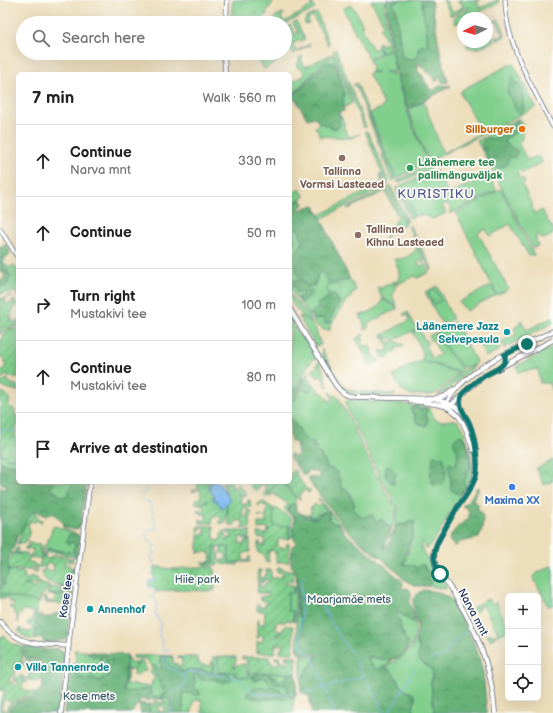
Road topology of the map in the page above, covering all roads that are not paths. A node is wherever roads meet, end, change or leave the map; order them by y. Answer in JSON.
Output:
{"nodes":[{"id":1,"x":227,"y":0,"type":"edge"},
{"id":2,"x":505,"y":0,"type":"edge"},
{"id":3,"x":226,"y":16,"type":"edge"},
{"id":4,"x":224,"y":60,"type":"edge"},
{"id":5,"x":225,"y":72,"type":"edge"},
{"id":6,"x":553,"y":127,"type":"edge"},
{"id":7,"x":0,"y":229,"type":"edge"},
{"id":8,"x":16,"y":255,"type":"edge"},
{"id":9,"x":292,"y":312,"type":"edge"},
{"id":10,"x":553,"y":331,"type":"edge"},
{"id":11,"x":553,"y":340,"type":"edge"},
{"id":12,"x":504,"y":355,"type":"junction"},
{"id":13,"x":500,"y":367,"type":"junction"},
{"id":14,"x":458,"y":387,"type":"junction"},
{"id":15,"x":461,"y":396,"type":"junction"},
{"id":16,"x":396,"y":398,"type":"junction"},
{"id":17,"x":432,"y":399,"type":"junction"},
{"id":18,"x":448,"y":405,"type":"junction"},
{"id":19,"x":467,"y":418,"type":"junction"},
{"id":20,"x":477,"y":460,"type":"junction"},
{"id":21,"x":90,"y":484,"type":"edge"},
{"id":22,"x":0,"y":622,"type":"edge"},
{"id":23,"x":69,"y":646,"type":"junction"},
{"id":24,"x":61,"y":713,"type":"edge"},
{"id":25,"x":495,"y":713,"type":"edge"}],
"edges":[{"from":1,"to":3,"type":"main road"},
{"from":2,"to":6,"type":"street"},
{"from":4,"to":5,"type":"main road"},
{"from":7,"to":8,"type":"street"},
{"from":9,"to":16,"type":"main road","name":"Narva mnt"},
{"from":10,"to":12,"type":"main road"},
{"from":11,"to":13,"type":"main road"},
{"from":12,"to":13,"type":"main road"},
{"from":12,"to":14,"type":"main road"},
{"from":13,"to":15,"type":"main road"},
{"from":14,"to":17,"type":"main road"},
{"from":14,"to":18,"type":"main road"},
{"from":15,"to":18,"type":"main road"},
{"from":15,"to":19,"type":"main road"},
{"from":16,"to":17,"type":"main road","name":"Narva mnt"},
{"from":16,"to":18,"type":"main road","name":"Narva mnt"},
{"from":17,"to":18,"type":"main road","name":"Narva mnt"},
{"from":18,"to":19,"type":"main road","name":"Narva mnt"},
{"from":18,"to":20,"type":"main road","name":"Narva mnt"},
{"from":19,"to":20,"type":"main road","name":"Narva mnt"},
{"from":20,"to":25,"type":"main road","name":"Narva mnt"},
{"from":21,"to":23,"type":"main road","name":"Kose tee"},
{"from":22,"to":23,"type":"main road"},
{"from":23,"to":24,"type":"main road","name":"Kose tee"}]}
